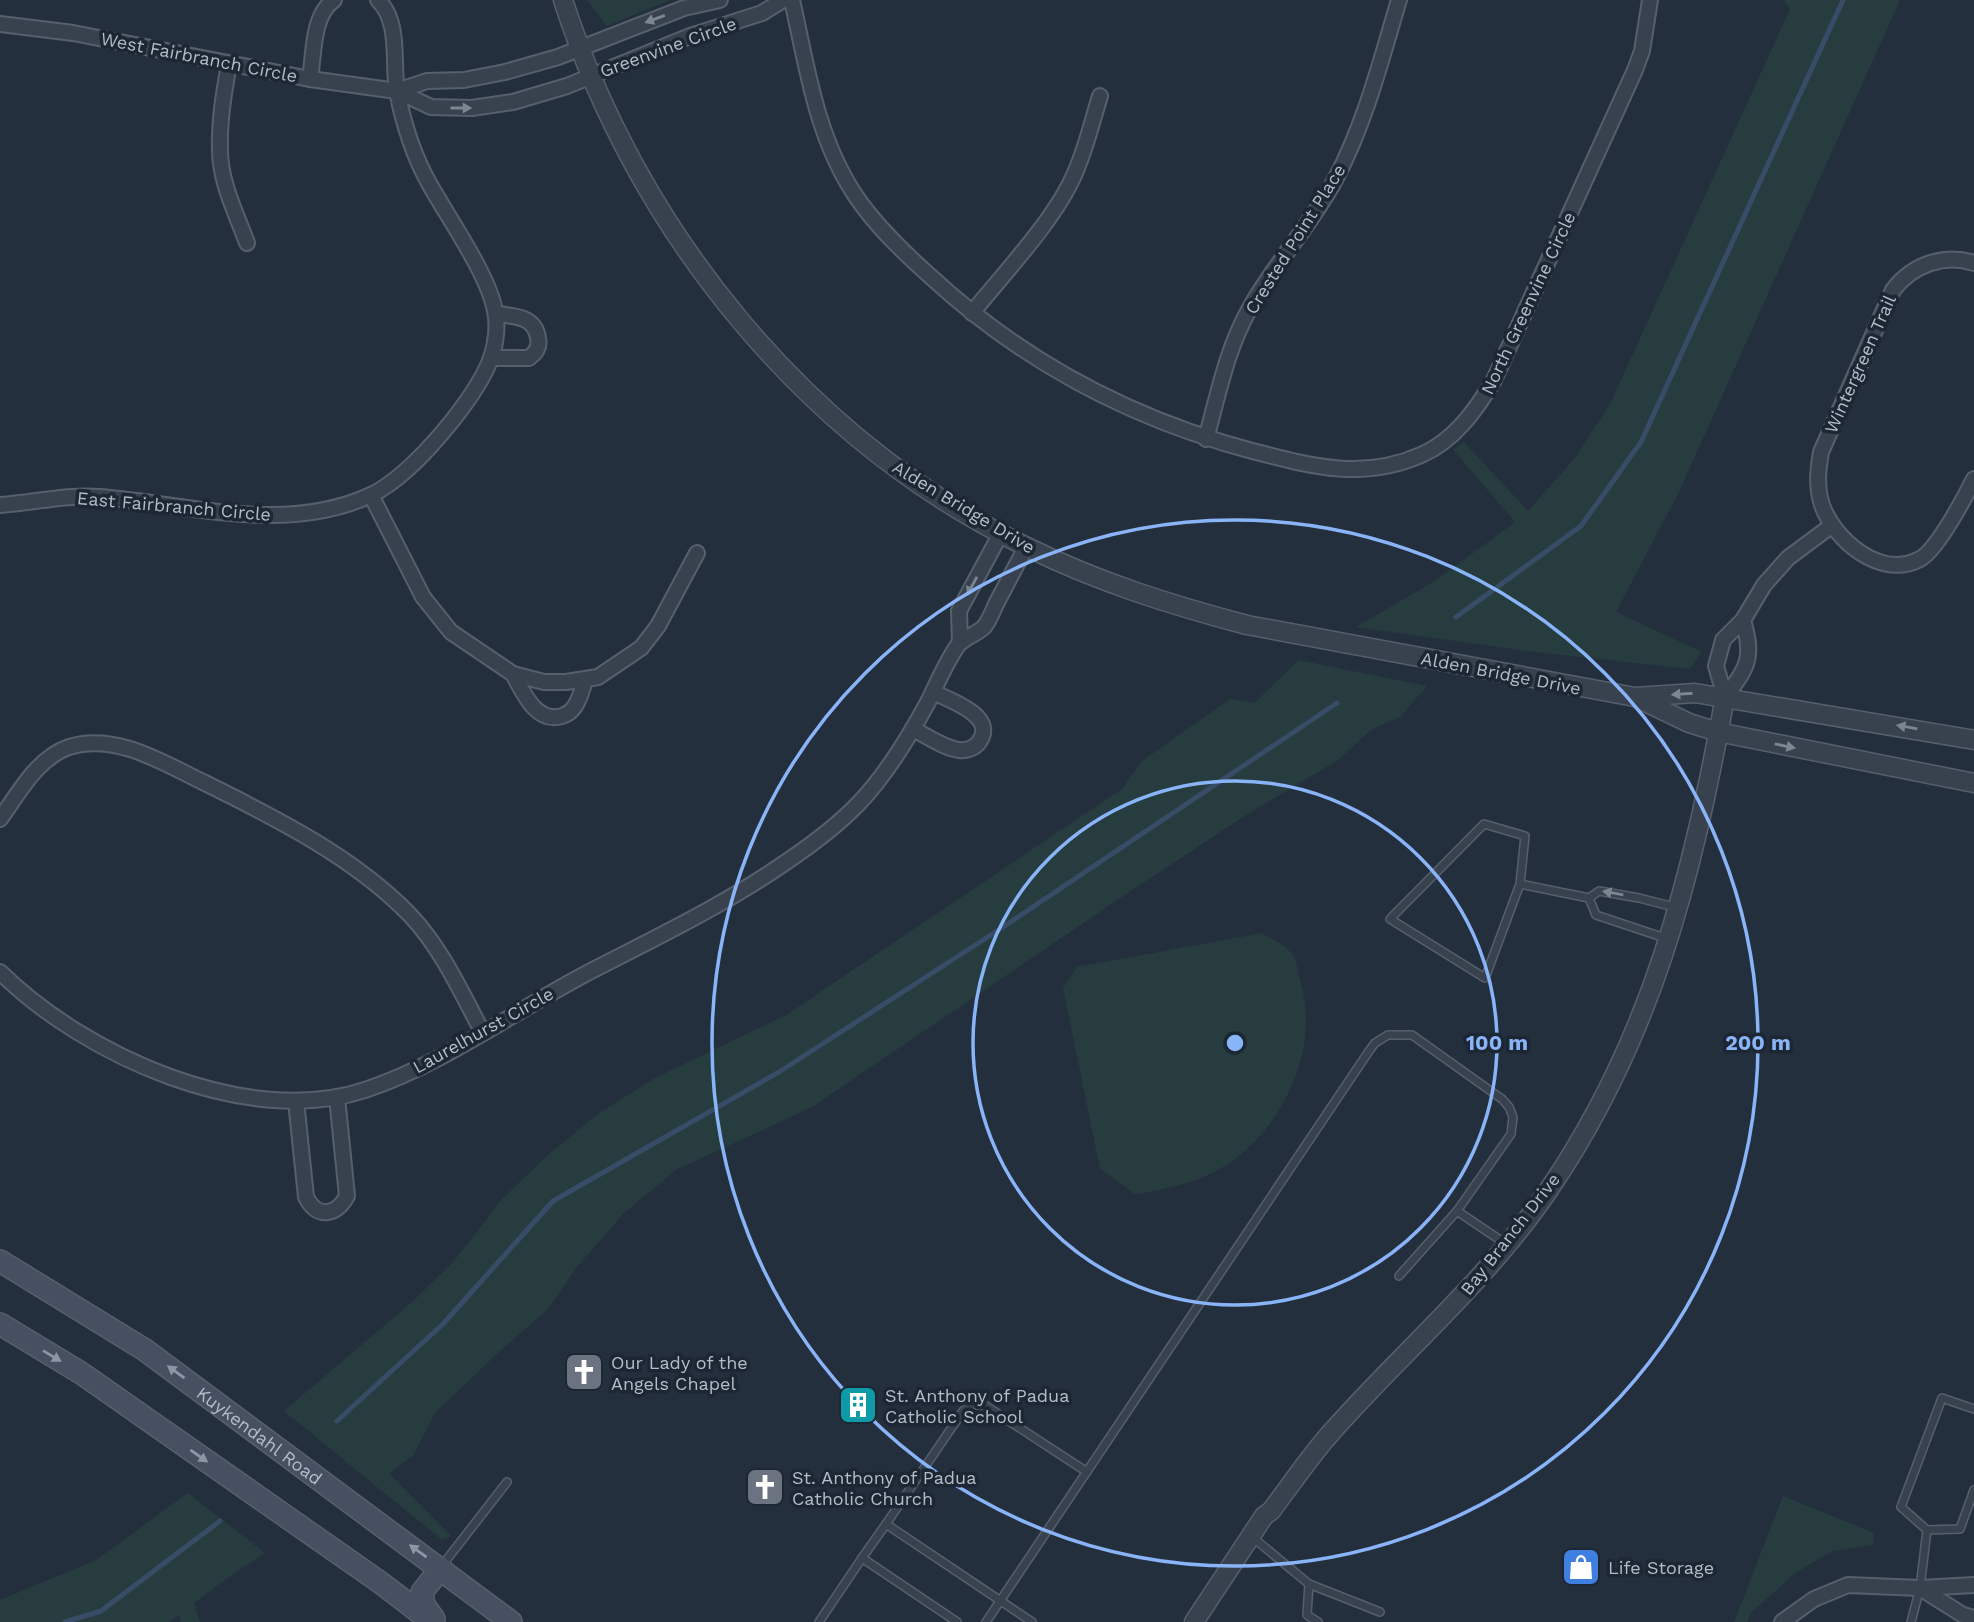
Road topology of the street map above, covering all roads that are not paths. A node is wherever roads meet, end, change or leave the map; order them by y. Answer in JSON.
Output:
{"nodes":[{"id":1,"x":334,"y":0,"type":"edge"},
{"id":2,"x":378,"y":0,"type":"edge"},
{"id":3,"x":563,"y":0,"type":"edge"},
{"id":4,"x":720,"y":0,"type":"edge"},
{"id":5,"x":783,"y":0,"type":"edge"},
{"id":6,"x":792,"y":0,"type":"edge"},
{"id":7,"x":1399,"y":0,"type":"edge"},
{"id":8,"x":1650,"y":0,"type":"edge"},
{"id":9,"x":0,"y":24,"type":"edge"},
{"id":10,"x":580,"y":49,"type":"junction"},
{"id":11,"x":229,"y":64,"type":"junction"},
{"id":12,"x":591,"y":76,"type":"junction"},
{"id":13,"x":310,"y":79,"type":"junction"},
{"id":14,"x":397,"y":91,"type":"junction"},
{"id":15,"x":1100,"y":96,"type":"dead end"},
{"id":16,"x":247,"y":243,"type":"dead end"},
{"id":17,"x":1974,"y":263,"type":"edge"},
{"id":18,"x":972,"y":313,"type":"junction"},
{"id":19,"x":496,"y":314,"type":"junction"},
{"id":20,"x":491,"y":358,"type":"junction"},
{"id":21,"x":1206,"y":439,"type":"junction"},
{"id":22,"x":1974,"y":479,"type":"edge"},
{"id":23,"x":371,"y":495,"type":"junction"},
{"id":24,"x":0,"y":505,"type":"edge"},
{"id":25,"x":1831,"y":526,"type":"junction"},
{"id":26,"x":1000,"y":533,"type":"junction"},
{"id":27,"x":1026,"y":547,"type":"junction"},
{"id":28,"x":697,"y":553,"type":"dead end"},
{"id":29,"x":1743,"y":620,"type":"junction"},
{"id":30,"x":960,"y":643,"type":"junction"},
{"id":31,"x":513,"y":674,"type":"junction"},
{"id":32,"x":585,"y":681,"type":"junction"},
{"id":33,"x":933,"y":692,"type":"junction"},
{"id":34,"x":1636,"y":697,"type":"junction"},
{"id":35,"x":1725,"y":697,"type":"junction"},
{"id":36,"x":913,"y":729,"type":"junction"},
{"id":37,"x":1718,"y":732,"type":"junction"},
{"id":38,"x":1974,"y":740,"type":"edge"},
{"id":39,"x":1974,"y":783,"type":"edge"},
{"id":40,"x":0,"y":819,"type":"edge"},
{"id":41,"x":1520,"y":884,"type":"junction"},
{"id":42,"x":1589,"y":898,"type":"junction"},
{"id":43,"x":1679,"y":909,"type":"junction"},
{"id":44,"x":1669,"y":939,"type":"junction"},
{"id":45,"x":0,"y":972,"type":"edge"},
{"id":46,"x":483,"y":1033,"type":"junction"},
{"id":47,"x":337,"y":1097,"type":"junction"},
{"id":48,"x":296,"y":1101,"type":"junction"},
{"id":49,"x":1457,"y":1210,"type":"junction"},
{"id":50,"x":1507,"y":1244,"type":"junction"},
{"id":51,"x":0,"y":1261,"type":"edge"},
{"id":52,"x":1399,"y":1276,"type":"dead end"},
{"id":53,"x":0,"y":1324,"type":"edge"},
{"id":54,"x":1974,"y":1409,"type":"edge"},
{"id":55,"x":1087,"y":1472,"type":"junction"},
{"id":56,"x":507,"y":1482,"type":"dead end"},
{"id":57,"x":1974,"y":1490,"type":"edge"},
{"id":58,"x":886,"y":1524,"type":"junction"},
{"id":59,"x":1927,"y":1530,"type":"junction"},
{"id":60,"x":1251,"y":1535,"type":"junction"},
{"id":61,"x":862,"y":1558,"type":"junction"},
{"id":62,"x":441,"y":1568,"type":"junction"},
{"id":63,"x":1309,"y":1584,"type":"junction"},
{"id":64,"x":1974,"y":1585,"type":"edge"},
{"id":65,"x":1920,"y":1588,"type":"junction"},
{"id":66,"x":1000,"y":1601,"type":"junction"},
{"id":67,"x":1381,"y":1612,"type":"dead end"},
{"id":68,"x":1974,"y":1618,"type":"edge"},
{"id":69,"x":434,"y":1622,"type":"edge"},
{"id":70,"x":511,"y":1622,"type":"edge"},
{"id":71,"x":819,"y":1622,"type":"edge"},
{"id":72,"x":957,"y":1622,"type":"edge"},
{"id":73,"x":986,"y":1622,"type":"edge"},
{"id":74,"x":1032,"y":1622,"type":"edge"},
{"id":75,"x":1194,"y":1622,"type":"edge"},
{"id":76,"x":1318,"y":1622,"type":"edge"},
{"id":77,"x":1782,"y":1622,"type":"edge"},
{"id":78,"x":1911,"y":1622,"type":"edge"}],
"edges":[{"from":1,"to":13,"type":"street"},
{"from":2,"to":14,"type":"street","name":"East Fairbranch Circle"},
{"from":3,"to":10,"type":"street","name":"Alden Bridge Drive"},
{"from":4,"to":10,"type":"street","name":"Greenvine Circle","one_way":true},
{"from":5,"to":12,"type":"street","name":"Greenvine Circle"},
{"from":6,"to":18,"type":"street","name":"North Greenvine Circle"},
{"from":7,"to":21,"type":"street","name":"Crested Point Place"},
{"from":8,"to":21,"type":"street","name":"North Greenvine Circle"},
{"from":9,"to":11,"type":"street","name":"West Fairbranch Circle"},
{"from":10,"to":12,"type":"street","name":"Alden Bridge Drive"},
{"from":10,"to":14,"type":"street","name":"West Fairbranch Circle"},
{"from":11,"to":13,"type":"street","name":"West Fairbranch Circle"},
{"from":11,"to":16,"type":"street"},
{"from":14,"to":12,"type":"street","name":"West Fairbranch Circle","one_way":true},
{"from":12,"to":26,"type":"street","name":"Alden Bridge Drive"},
{"from":13,"to":14,"type":"street","name":"West Fairbranch Circle"},
{"from":14,"to":19,"type":"street","name":"East Fairbranch Circle"},
{"from":15,"to":18,"type":"street"},
{"from":17,"to":25,"type":"street","name":"Wintergreen Trail"},
{"from":18,"to":21,"type":"street","name":"North Greenvine Circle"},
{"from":19,"to":20,"type":"street","name":"East Fairbranch Circle"},
{"from":19,"to":20,"type":"street"},
{"from":20,"to":23,"type":"street","name":"East Fairbranch Circle"},
{"from":22,"to":25,"type":"street","name":"Wintergreen Trail"},
{"from":23,"to":24,"type":"street","name":"East Fairbranch Circle"},
{"from":23,"to":31,"type":"street"},
{"from":25,"to":29,"type":"street"},
{"from":26,"to":27,"type":"street","name":"Alden Bridge Drive"},
{"from":26,"to":30,"type":"street","name":"Laurelhurst Circle","one_way":true},
{"from":27,"to":30,"type":"street","name":"Laurelhurst Circle"},
{"from":27,"to":34,"type":"street","name":"Alden Bridge Drive"},
{"from":28,"to":32,"type":"street"},
{"from":29,"to":35,"type":"street"},
{"from":29,"to":35,"type":"street"},
{"from":30,"to":33,"type":"street","name":"Laurelhurst Circle"},
{"from":31,"to":32,"type":"street"},
{"from":31,"to":32,"type":"street"},
{"from":33,"to":36,"type":"street","name":"Laurelhurst Circle"},
{"from":33,"to":36,"type":"street"},
{"from":35,"to":34,"type":"street","name":"Alden Bridge Drive","one_way":true},
{"from":34,"to":37,"type":"street","name":"Alden Bridge Drive"},
{"from":35,"to":37,"type":"street","name":"Bay Branch Drive"},
{"from":38,"to":35,"type":"street","name":"Alden Bridge Drive","one_way":true},
{"from":36,"to":46,"type":"street","name":"Laurelhurst Circle"},
{"from":37,"to":39,"type":"street","name":"Alden Bridge Drive","one_way":true},
{"from":37,"to":43,"type":"street","name":"Bay Branch Drive"},
{"from":40,"to":46,"type":"street"},
{"from":41,"to":41,"type":"lane"},
{"from":41,"to":42,"type":"lane"},
{"from":43,"to":42,"type":"lane","one_way":true},
{"from":42,"to":44,"type":"lane"},
{"from":43,"to":44,"type":"street","name":"Bay Branch Drive"},
{"from":44,"to":50,"type":"street","name":"Bay Branch Drive"},
{"from":45,"to":48,"type":"street","name":"Laurelhurst Circle"},
{"from":46,"to":47,"type":"street","name":"Laurelhurst Circle"},
{"from":47,"to":48,"type":"street","name":"Laurelhurst Circle"},
{"from":47,"to":48,"type":"street"},
{"from":49,"to":50,"type":"lane"},
{"from":49,"to":52,"type":"lane"},
{"from":49,"to":55,"type":"lane"},
{"from":50,"to":60,"type":"street","name":"Bay Branch Drive"},
{"from":62,"to":51,"type":"main road","name":"Kuykendahl Road","one_way":true},
{"from":53,"to":69,"type":"main road","one_way":true},
{"from":54,"to":59,"type":"lane"},
{"from":55,"to":58,"type":"lane"},
{"from":55,"to":66,"type":"lane"},
{"from":56,"to":62,"type":"lane"},
{"from":57,"to":59,"type":"lane"},
{"from":58,"to":61,"type":"lane"},
{"from":58,"to":66,"type":"lane"},
{"from":59,"to":65,"type":"lane"},
{"from":60,"to":63,"type":"lane"},
{"from":60,"to":75,"type":"street","name":"Bay Branch Drive"},
{"from":61,"to":71,"type":"lane"},
{"from":61,"to":72,"type":"lane"},
{"from":62,"to":69,"type":"main road"},
{"from":62,"to":70,"type":"main road","name":"Kuykendahl Road"},
{"from":63,"to":67,"type":"lane"},
{"from":63,"to":76,"type":"lane"},
{"from":64,"to":65,"type":"street"},
{"from":65,"to":68,"type":"street"},
{"from":65,"to":77,"type":"street"},
{"from":65,"to":78,"type":"lane"},
{"from":66,"to":73,"type":"lane"},
{"from":66,"to":74,"type":"lane"}]}
